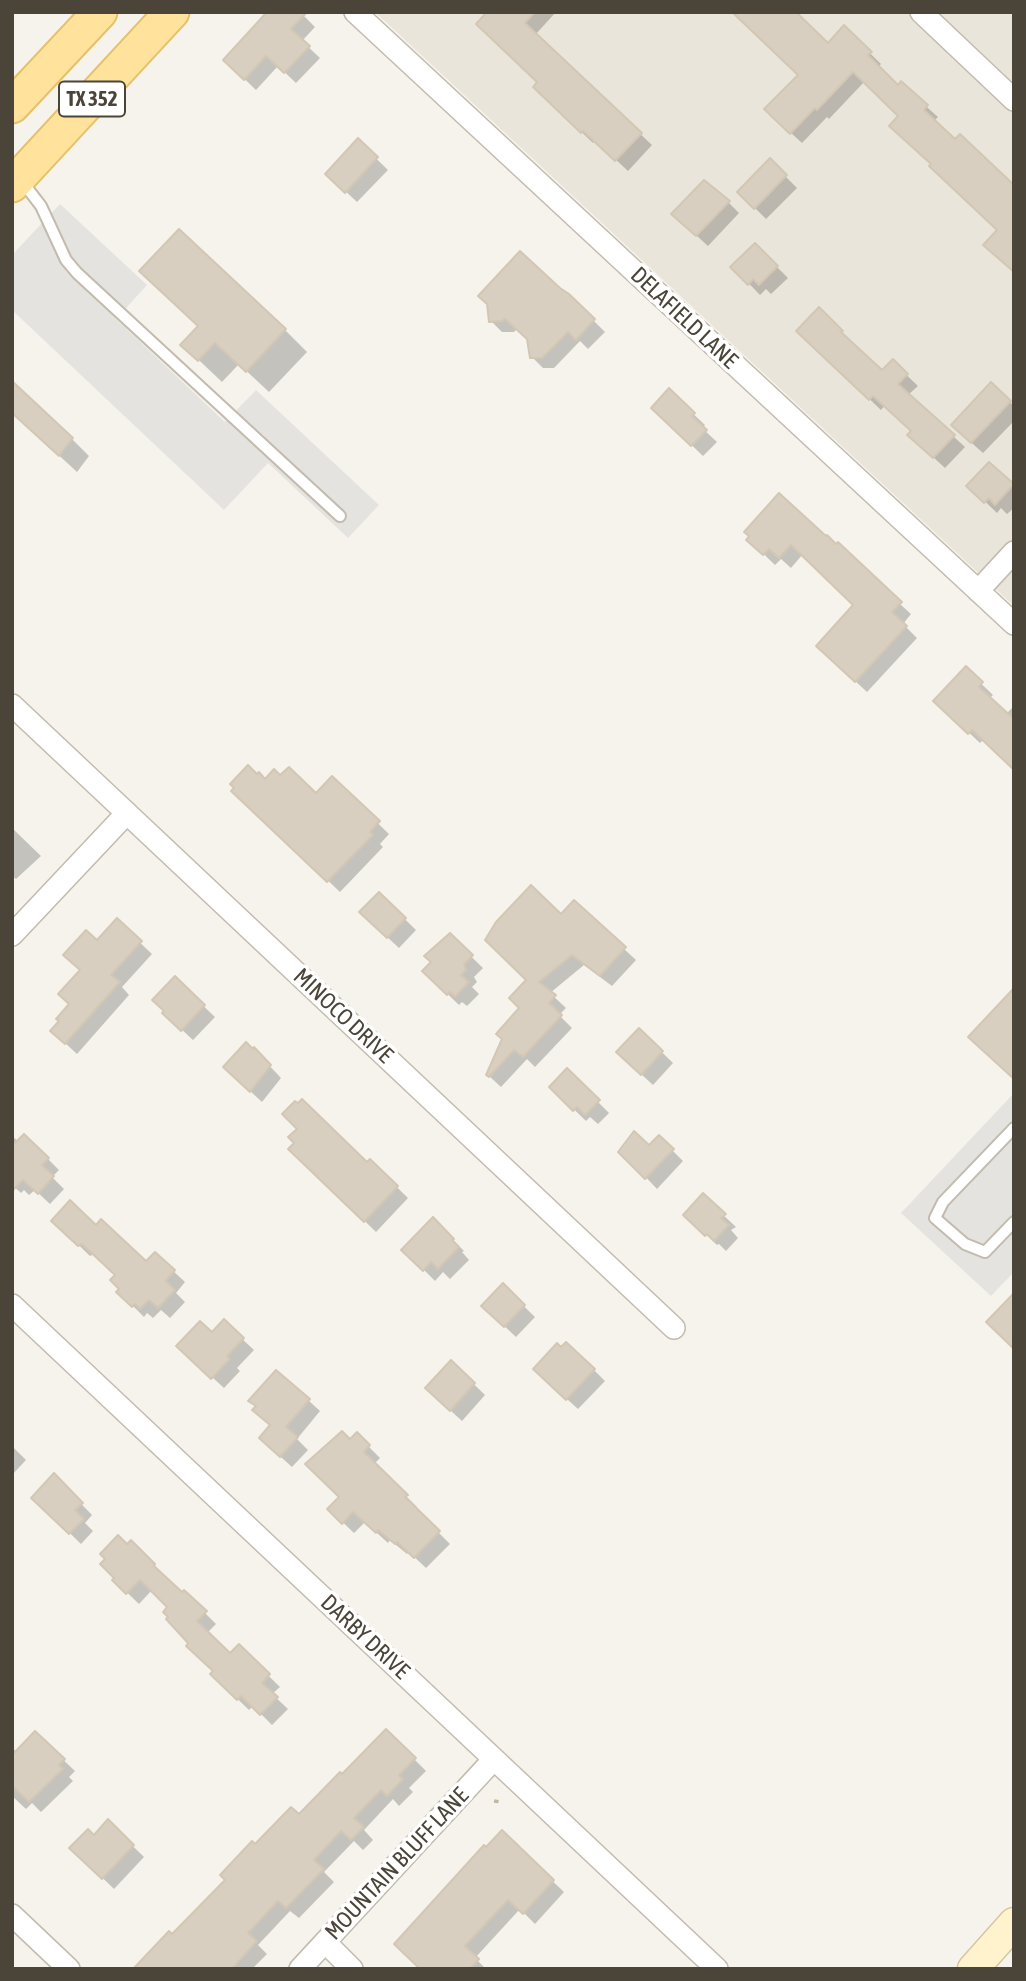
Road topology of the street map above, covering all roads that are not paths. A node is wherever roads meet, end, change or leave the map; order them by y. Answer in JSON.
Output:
{"nodes":[{"id":1,"x":100,"y":12,"type":"edge"},
{"id":2,"x":172,"y":12,"type":"edge"},
{"id":3,"x":355,"y":12,"type":"edge"},
{"id":4,"x":921,"y":12,"type":"edge"},
{"id":5,"x":1014,"y":100,"type":"edge"},
{"id":6,"x":12,"y":106,"type":"edge"},
{"id":7,"x":16,"y":181,"type":"edge"},
{"id":8,"x":340,"y":516,"type":"dead end"},
{"id":9,"x":1014,"y":552,"type":"edge"},
{"id":10,"x":978,"y":591,"type":"junction"},
{"id":11,"x":1014,"y":624,"type":"edge"},
{"id":12,"x":12,"y":705,"type":"edge"},
{"id":13,"x":127,"y":813,"type":"junction"},
{"id":14,"x":12,"y":934,"type":"edge"},
{"id":15,"x":1014,"y":1128,"type":"edge"},
{"id":16,"x":1014,"y":1222,"type":"edge"},
{"id":17,"x":12,"y":1305,"type":"edge"},
{"id":18,"x":674,"y":1328,"type":"dead end"},
{"id":19,"x":494,"y":1759,"type":"junction"},
{"id":20,"x":12,"y":1915,"type":"edge"},
{"id":21,"x":1014,"y":1923,"type":"edge"},
{"id":22,"x":325,"y":1942,"type":"junction"},
{"id":23,"x":69,"y":1969,"type":"edge"},
{"id":24,"x":300,"y":1969,"type":"edge"},
{"id":25,"x":352,"y":1969,"type":"edge"},
{"id":26,"x":717,"y":1969,"type":"edge"},
{"id":27,"x":973,"y":1969,"type":"edge"}],
"edges":[{"from":1,"to":6,"type":"main road","number":"TX 352"},
{"from":2,"to":7,"type":"main road","number":"TX 352"},
{"from":3,"to":10,"type":"street","name":"DELAFIELD LANE"},
{"from":4,"to":5,"type":"street"},
{"from":7,"to":8,"type":"lane"},
{"from":9,"to":10,"type":"street"},
{"from":10,"to":11,"type":"street","name":"DELAFIELD LANE"},
{"from":12,"to":13,"type":"street","name":"MINOCO DRIVE"},
{"from":13,"to":14,"type":"street"},
{"from":13,"to":18,"type":"street","name":"MINOCO DRIVE"},
{"from":15,"to":16,"type":"lane"},
{"from":17,"to":19,"type":"street","name":"DARBY DRIVE"},
{"from":19,"to":22,"type":"street","name":"MOUNTAIN BLUFF LANE"},
{"from":19,"to":26,"type":"street","name":"DARBY DRIVE"},
{"from":20,"to":23,"type":"street"},
{"from":21,"to":27,"type":"main road"},
{"from":22,"to":24,"type":"street","name":"MOUNTAIN BLUFF LANE"},
{"from":22,"to":25,"type":"street"}]}
